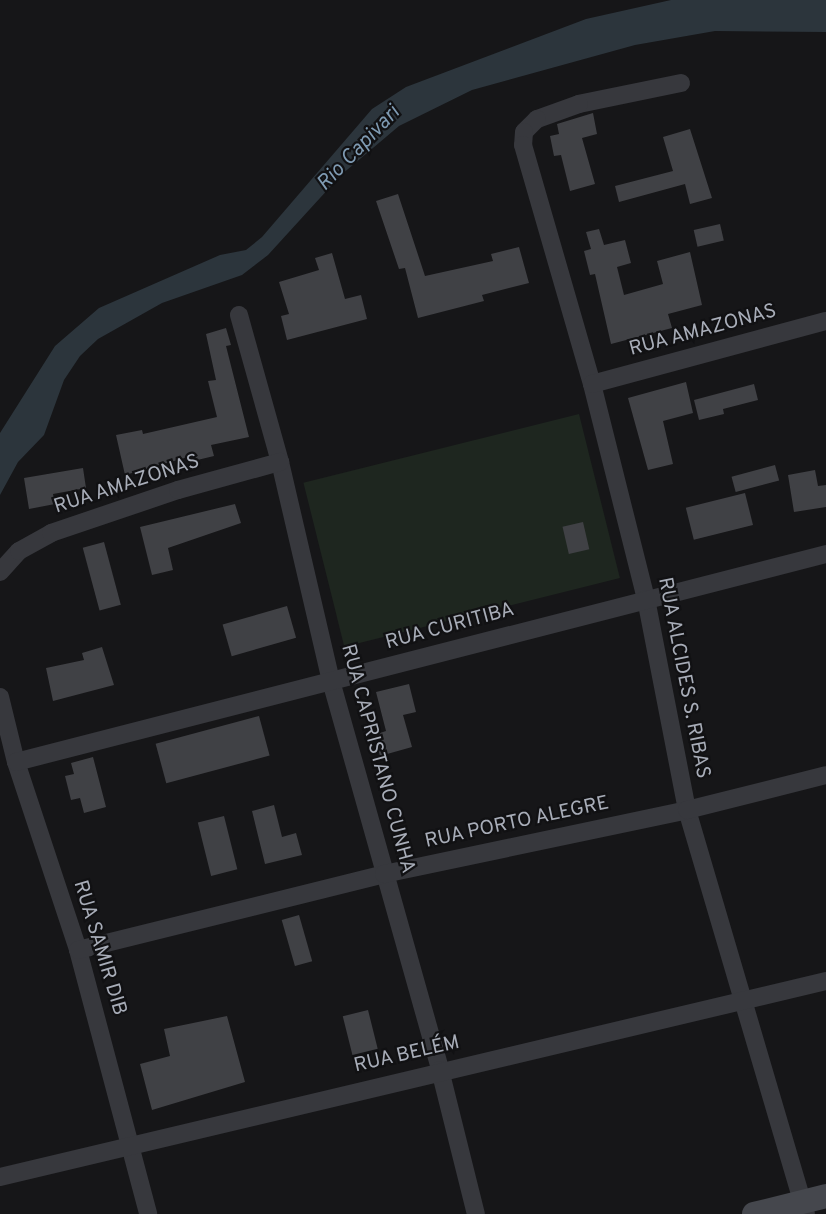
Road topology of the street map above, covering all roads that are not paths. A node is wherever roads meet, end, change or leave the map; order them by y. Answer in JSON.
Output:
{"nodes":[{"id":1,"x":681,"y":83,"type":"dead end"},
{"id":2,"x":239,"y":315,"type":"dead end"},
{"id":3,"x":826,"y":321,"type":"edge"},
{"id":4,"x":592,"y":384,"type":"junction"},
{"id":5,"x":280,"y":462,"type":"junction"},
{"id":6,"x":826,"y":554,"type":"edge"},
{"id":7,"x":0,"y":572,"type":"edge"},
{"id":8,"x":646,"y":599,"type":"junction"},
{"id":9,"x":331,"y":681,"type":"junction"},
{"id":10,"x":0,"y":697,"type":"edge"},
{"id":11,"x":16,"y":762,"type":"junction"},
{"id":12,"x":826,"y":775,"type":"edge"},
{"id":13,"x":687,"y":810,"type":"junction"},
{"id":14,"x":384,"y":874,"type":"junction"},
{"id":15,"x":78,"y":950,"type":"junction"},
{"id":16,"x":826,"y":981,"type":"edge"},
{"id":17,"x":741,"y":1002,"type":"junction"},
{"id":18,"x":440,"y":1070,"type":"junction"},
{"id":19,"x":132,"y":1145,"type":"junction"},
{"id":20,"x":0,"y":1177,"type":"edge"},
{"id":21,"x":826,"y":1196,"type":"edge"},
{"id":22,"x":803,"y":1208,"type":"edge"},
{"id":23,"x":148,"y":1214,"type":"edge"},
{"id":24,"x":476,"y":1214,"type":"edge"},
{"id":25,"x":754,"y":1214,"type":"edge"}],
"edges":[{"from":1,"to":4,"type":"street","name":"RUA ALCIDES S. RIBAS"},
{"from":2,"to":5,"type":"street","name":"RUA CAPRISTANO CUNHA"},
{"from":3,"to":4,"type":"street","name":"RUA AMAZONAS"},
{"from":4,"to":8,"type":"street","name":"RUA ALCIDES S. RIBAS"},
{"from":5,"to":7,"type":"street","name":"RUA AMAZONAS"},
{"from":5,"to":9,"type":"street","name":"RUA CAPRISTANO CUNHA"},
{"from":6,"to":8,"type":"street","name":"RUA CURITIBA"},
{"from":8,"to":9,"type":"street","name":"RUA CURITIBA"},
{"from":8,"to":13,"type":"street","name":"RUA ALCIDES S. RIBAS"},
{"from":9,"to":11,"type":"street","name":"RUA CURITIBA"},
{"from":9,"to":14,"type":"street","name":"RUA CAPRISTANO CUNHA"},
{"from":10,"to":11,"type":"street","name":"RUA SAMIR DIB"},
{"from":11,"to":15,"type":"street","name":"RUA SAMIR DIB"},
{"from":12,"to":13,"type":"street","name":"RUA PORTO ALEGRE"},
{"from":13,"to":14,"type":"street","name":"RUA PORTO ALEGRE"},
{"from":13,"to":17,"type":"street","name":"RUA ALCIDES S. RIBAS"},
{"from":14,"to":15,"type":"street","name":"RUA PORTO ALEGRE"},
{"from":14,"to":18,"type":"street","name":"RUA CAPRISTANO CUNHA"},
{"from":15,"to":19,"type":"street","name":"RUA SAMIR DIB"},
{"from":16,"to":17,"type":"street","name":"RUA BELÉM"},
{"from":17,"to":18,"type":"street","name":"RUA BELÉM"},
{"from":17,"to":22,"type":"street","name":"RUA ALCIDES S. RIBAS"},
{"from":18,"to":19,"type":"street","name":"RUA BELÉM"},
{"from":18,"to":24,"type":"street","name":"RUA CAPRISTANO CUNHA"},
{"from":19,"to":20,"type":"street","name":"RUA BELÉM"},
{"from":19,"to":23,"type":"street","name":"RUA SAMIR DIB"},
{"from":21,"to":22,"type":"street"},
{"from":22,"to":25,"type":"street"}]}
